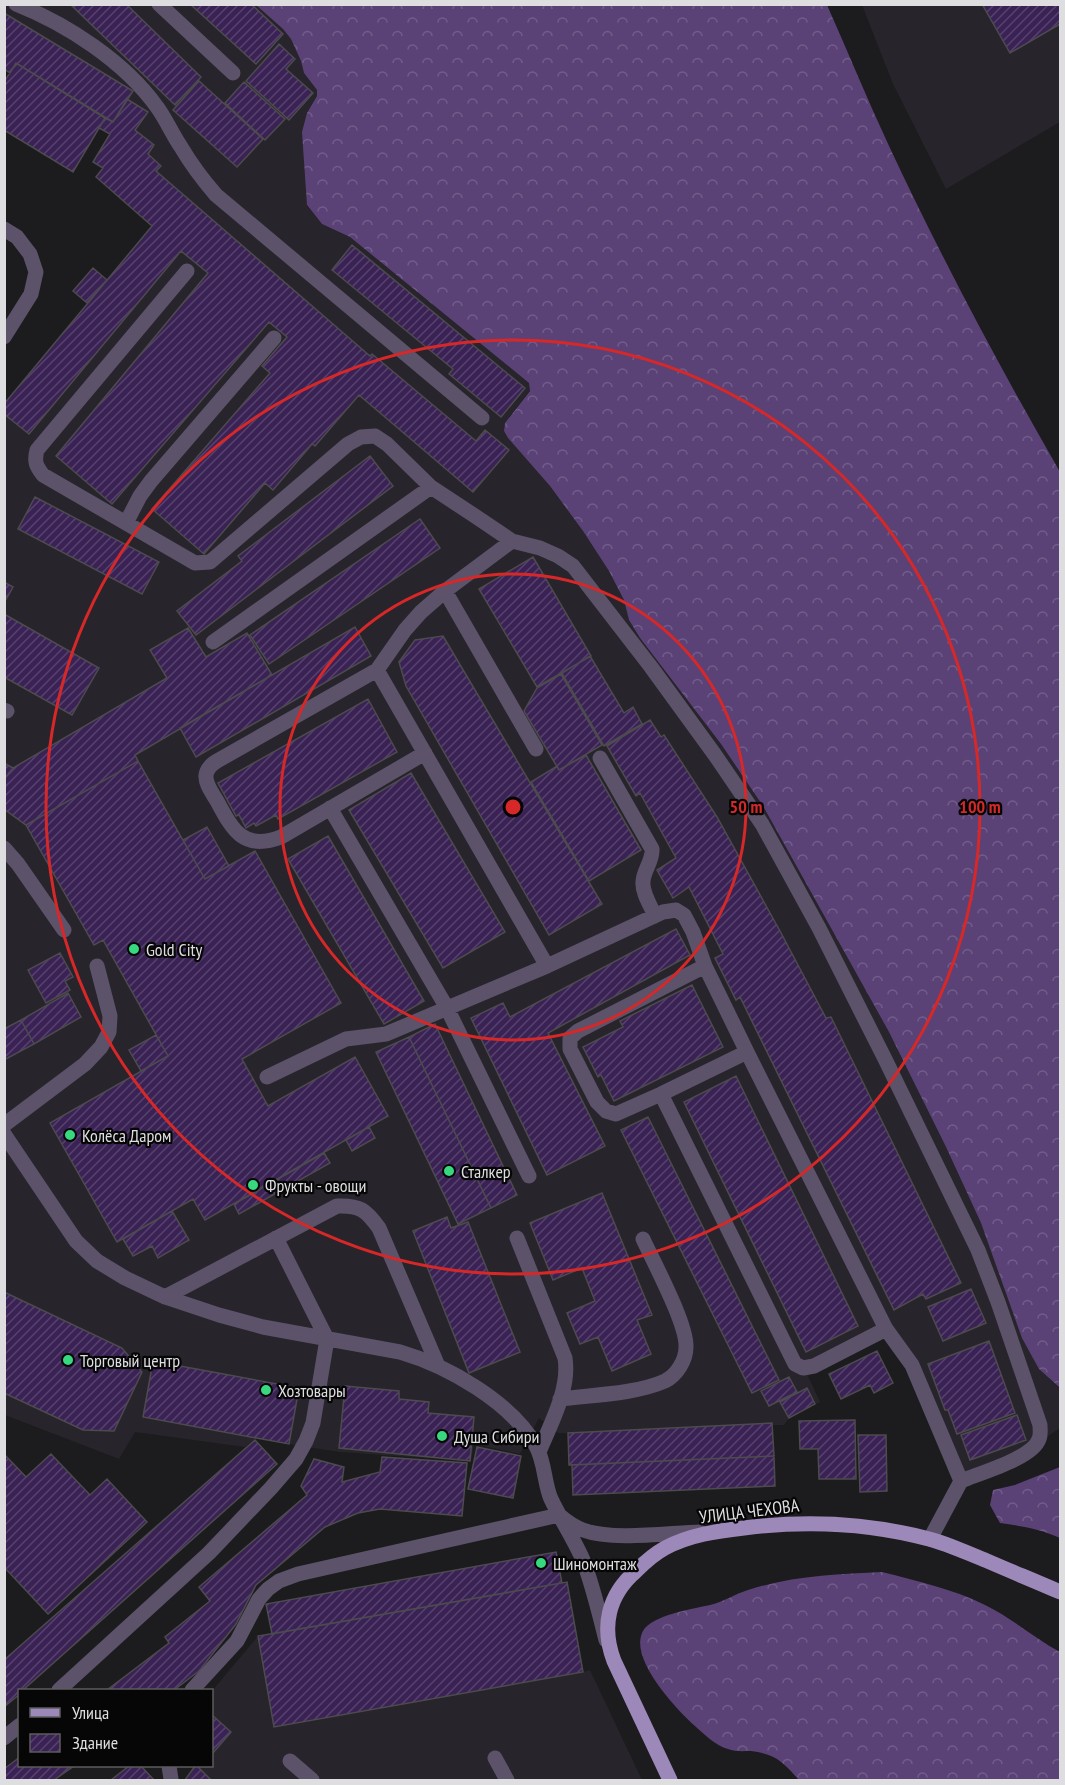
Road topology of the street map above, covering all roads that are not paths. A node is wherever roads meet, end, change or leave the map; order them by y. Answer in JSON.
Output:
{"nodes":[{"id":1,"x":16,"y":4,"type":"edge"},
{"id":2,"x":159,"y":4,"type":"edge"},
{"id":3,"x":233,"y":73,"type":"dead end"},
{"id":4,"x":4,"y":229,"type":"edge"},
{"id":5,"x":187,"y":271,"type":"dead end"},
{"id":6,"x":4,"y":337,"type":"edge"},
{"id":7,"x":274,"y":338,"type":"dead end"},
{"id":8,"x":482,"y":418,"type":"dead end"},
{"id":9,"x":431,"y":487,"type":"junction"},
{"id":10,"x":126,"y":524,"type":"junction"},
{"id":11,"x":512,"y":541,"type":"junction"},
{"id":12,"x":445,"y":591,"type":"junction"},
{"id":13,"x":213,"y":642,"type":"dead end"},
{"id":14,"x":377,"y":669,"type":"junction"},
{"id":15,"x":536,"y":749,"type":"dead end"},
{"id":16,"x":425,"y":753,"type":"junction"},
{"id":17,"x":600,"y":758,"type":"dead end"},
{"id":18,"x":330,"y":808,"type":"junction"},
{"id":19,"x":4,"y":848,"type":"edge"},
{"id":20,"x":655,"y":916,"type":"junction"},
{"id":21,"x":64,"y":930,"type":"dead end"},
{"id":22,"x":97,"y":966,"type":"dead end"},
{"id":23,"x":547,"y":966,"type":"junction"},
{"id":24,"x":705,"y":966,"type":"junction"},
{"id":25,"x":447,"y":1008,"type":"junction"},
{"id":26,"x":747,"y":1052,"type":"junction"},
{"id":27,"x":267,"y":1077,"type":"dead end"},
{"id":28,"x":662,"y":1094,"type":"junction"},
{"id":29,"x":4,"y":1125,"type":"edge"},
{"id":30,"x":4,"y":1134,"type":"edge"},
{"id":31,"x":529,"y":1176,"type":"dead end"},
{"id":32,"x":276,"y":1238,"type":"junction"},
{"id":33,"x":517,"y":1238,"type":"dead end"},
{"id":34,"x":643,"y":1239,"type":"dead end"},
{"id":35,"x":165,"y":1297,"type":"junction"},
{"id":36,"x":886,"y":1329,"type":"junction"},
{"id":37,"x":327,"y":1339,"type":"junction"},
{"id":38,"x":438,"y":1366,"type":"junction"},
{"id":39,"x":560,"y":1399,"type":"junction"},
{"id":40,"x":539,"y":1452,"type":"junction"},
{"id":41,"x":961,"y":1480,"type":"junction"},
{"id":42,"x":559,"y":1515,"type":"junction"},
{"id":43,"x":715,"y":1531,"type":"junction"},
{"id":44,"x":930,"y":1539,"type":"junction"},
{"id":45,"x":1060,"y":1592,"type":"edge"},
{"id":46,"x":608,"y":1646,"type":"junction"},
{"id":47,"x":60,"y":1689,"type":"edge"},
{"id":48,"x":193,"y":1689,"type":"edge"},
{"id":49,"x":18,"y":1727,"type":"edge"},
{"id":50,"x":4,"y":1738,"type":"edge"},
{"id":51,"x":495,"y":1758,"type":"dead end"},
{"id":52,"x":290,"y":1761,"type":"dead end"},
{"id":53,"x":312,"y":1780,"type":"edge"},
{"id":54,"x":507,"y":1780,"type":"edge"},
{"id":55,"x":670,"y":1780,"type":"edge"}],
"edges":[{"from":1,"to":8,"type":"lane"},
{"from":2,"to":3,"type":"lane"},
{"from":4,"to":6,"type":"lane"},
{"from":5,"to":10,"type":"lane"},
{"from":7,"to":10,"type":"lane"},
{"from":9,"to":10,"type":"lane"},
{"from":9,"to":11,"type":"lane"},
{"from":9,"to":13,"type":"lane"},
{"from":11,"to":12,"type":"lane"},
{"from":11,"to":41,"type":"lane"},
{"from":12,"to":14,"type":"lane"},
{"from":12,"to":15,"type":"lane"},
{"from":14,"to":16,"type":"lane"},
{"from":14,"to":18,"type":"lane"},
{"from":16,"to":18,"type":"lane"},
{"from":16,"to":23,"type":"lane"},
{"from":17,"to":20,"type":"lane"},
{"from":18,"to":25,"type":"lane"},
{"from":19,"to":21,"type":"lane"},
{"from":20,"to":23,"type":"lane"},
{"from":20,"to":24,"type":"lane"},
{"from":22,"to":29,"type":"lane"},
{"from":23,"to":25,"type":"lane"},
{"from":24,"to":26,"type":"lane"},
{"from":24,"to":28,"type":"lane"},
{"from":25,"to":27,"type":"lane"},
{"from":25,"to":31,"type":"lane"},
{"from":26,"to":28,"type":"lane"},
{"from":26,"to":36,"type":"lane"},
{"from":28,"to":36,"type":"lane"},
{"from":30,"to":35,"type":"lane"},
{"from":32,"to":35,"type":"lane"},
{"from":32,"to":37,"type":"lane"},
{"from":32,"to":38,"type":"lane"},
{"from":33,"to":39,"type":"lane"},
{"from":34,"to":39,"type":"lane"},
{"from":35,"to":37,"type":"lane"},
{"from":36,"to":41,"type":"lane"},
{"from":37,"to":38,"type":"lane"},
{"from":37,"to":47,"type":"lane"},
{"from":38,"to":40,"type":"lane"},
{"from":39,"to":40,"type":"lane"},
{"from":40,"to":42,"type":"lane"},
{"from":41,"to":44,"type":"lane"},
{"from":42,"to":43,"type":"lane"},
{"from":42,"to":46,"type":"lane"},
{"from":42,"to":48,"type":"lane"},
{"from":43,"to":44,"type":"main road","name":"УЛИЦА ЧЕХОВА"},
{"from":43,"to":46,"type":"main road","name":"УЛИЦА ЧЕХОВА"},
{"from":44,"to":45,"type":"main road","name":"УЛИЦА ЧЕХОВА"},
{"from":46,"to":55,"type":"main road","name":"УЛИЦА ЧЕХОВА"},
{"from":49,"to":50,"type":"lane"},
{"from":51,"to":54,"type":"lane"},
{"from":52,"to":53,"type":"lane"}]}
